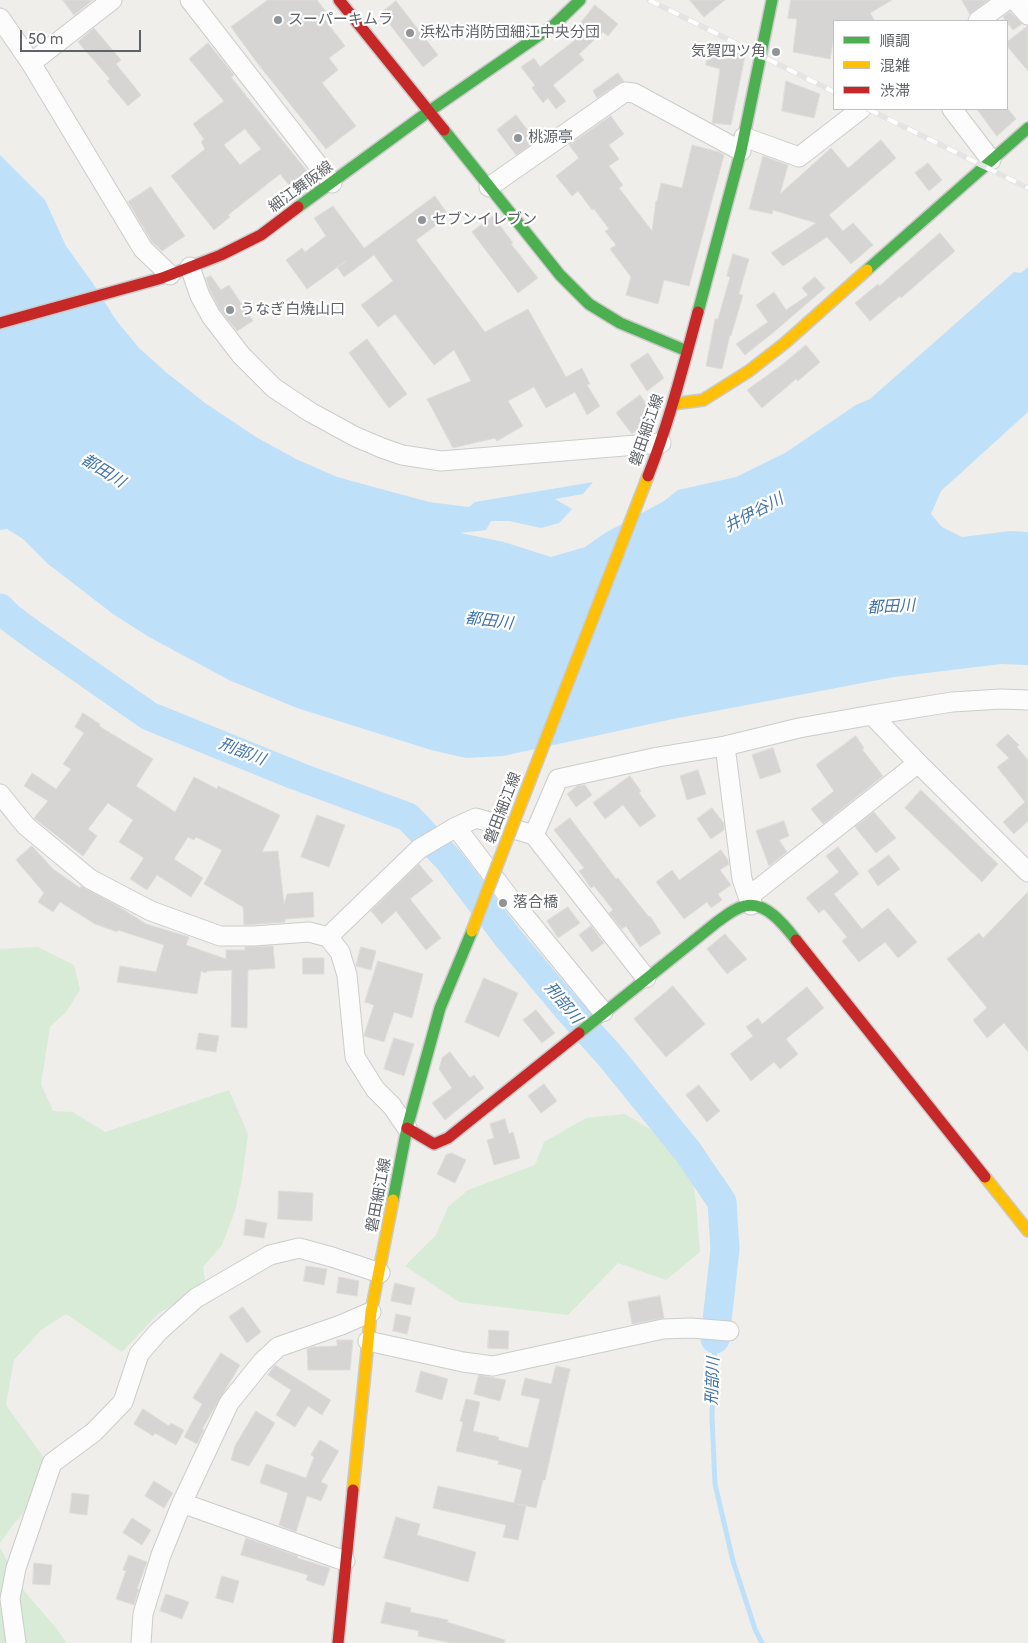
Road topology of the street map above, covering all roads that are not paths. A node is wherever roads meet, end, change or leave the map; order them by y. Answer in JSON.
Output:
{"nodes":[{"id":1,"x":112,"y":0,"type":"edge"},
{"id":2,"x":190,"y":0,"type":"edge"},
{"id":3,"x":340,"y":0,"type":"edge"},
{"id":4,"x":580,"y":0,"type":"edge"},
{"id":5,"x":772,"y":0,"type":"edge"},
{"id":6,"x":1006,"y":0,"type":"edge"},
{"id":7,"x":1016,"y":0,"type":"edge"},
{"id":8,"x":1028,"y":15,"type":"edge"},
{"id":9,"x":0,"y":18,"type":"edge"},
{"id":10,"x":979,"y":20,"type":"edge"},
{"id":11,"x":31,"y":63,"type":"junction"},
{"id":12,"x":860,"y":110,"type":"edge"},
{"id":13,"x":953,"y":110,"type":"edge"},
{"id":14,"x":428,"y":112,"type":"junction"},
{"id":15,"x":1028,"y":128,"type":"edge"},
{"id":16,"x":743,"y":144,"type":"junction"},
{"id":17,"x":990,"y":160,"type":"junction"},
{"id":18,"x":332,"y":183,"type":"junction"},
{"id":19,"x":489,"y":187,"type":"junction"},
{"id":20,"x":190,"y":267,"type":"junction"},
{"id":21,"x":166,"y":276,"type":"junction"},
{"id":22,"x":0,"y":323,"type":"edge"},
{"id":23,"x":687,"y":351,"type":"junction"},
{"id":24,"x":673,"y":404,"type":"junction"},
{"id":25,"x":658,"y":448,"type":"junction"},
{"id":26,"x":1028,"y":700,"type":"edge"},
{"id":27,"x":872,"y":715,"type":"junction"},
{"id":28,"x":725,"y":746,"type":"junction"},
{"id":29,"x":918,"y":763,"type":"junction"},
{"id":30,"x":0,"y":794,"type":"edge"},
{"id":31,"x":452,"y":829,"type":"junction"},
{"id":32,"x":534,"y":835,"type":"junction"},
{"id":33,"x":1028,"y":872,"type":"edge"},
{"id":34,"x":750,"y":905,"type":"junction"},
{"id":35,"x":328,"y":937,"type":"junction"},
{"id":36,"x":646,"y":978,"type":"junction"},
{"id":37,"x":603,"y":1012,"type":"junction"},
{"id":38,"x":407,"y":1128,"type":"junction"},
{"id":39,"x":1028,"y":1231,"type":"edge"},
{"id":40,"x":380,"y":1273,"type":"junction"},
{"id":41,"x":371,"y":1312,"type":"junction"},
{"id":42,"x":729,"y":1332,"type":"dead end"},
{"id":43,"x":368,"y":1341,"type":"junction"},
{"id":44,"x":182,"y":1503,"type":"junction"},
{"id":45,"x":345,"y":1561,"type":"junction"},
{"id":46,"x":16,"y":1643,"type":"edge"},
{"id":47,"x":141,"y":1643,"type":"edge"},
{"id":48,"x":338,"y":1643,"type":"edge"}],
"edges":[{"from":1,"to":11,"type":"street"},
{"from":2,"to":18,"type":"street"},
{"from":3,"to":14,"type":"main road"},
{"from":4,"to":14,"type":"main road","name":"細江舞阪線"},
{"from":5,"to":16,"type":"main road","name":"磐田細江線"},
{"from":6,"to":10,"type":"street"},
{"from":7,"to":8,"type":"street"},
{"from":9,"to":11,"type":"street"},
{"from":11,"to":21,"type":"street"},
{"from":12,"to":16,"type":"street"},
{"from":13,"to":17,"type":"street"},
{"from":14,"to":18,"type":"main road","name":"細江舞阪線"},
{"from":14,"to":19,"type":"main road"},
{"from":15,"to":17,"type":"main road"},
{"from":16,"to":19,"type":"street"},
{"from":16,"to":23,"type":"main road","name":"磐田細江線"},
{"from":17,"to":24,"type":"main road"},
{"from":18,"to":20,"type":"main road","name":"細江舞阪線"},
{"from":19,"to":23,"type":"main road"},
{"from":20,"to":21,"type":"main road","name":"細江舞阪線"},
{"from":20,"to":25,"type":"street"},
{"from":21,"to":22,"type":"main road","name":"細江舞阪線"},
{"from":23,"to":24,"type":"main road","name":"磐田細江線"},
{"from":24,"to":25,"type":"main road","name":"磐田細江線"},
{"from":25,"to":38,"type":"main road","name":"磐田細江線","bridge":true},
{"from":26,"to":27,"type":"street"},
{"from":27,"to":28,"type":"street"},
{"from":27,"to":29,"type":"street"},
{"from":28,"to":32,"type":"street"},
{"from":28,"to":34,"type":"street"},
{"from":29,"to":33,"type":"street"},
{"from":29,"to":34,"type":"street"},
{"from":30,"to":35,"type":"street"},
{"from":31,"to":32,"type":"street"},
{"from":31,"to":35,"type":"street"},
{"from":31,"to":37,"type":"street"},
{"from":32,"to":36,"type":"street"},
{"from":34,"to":36,"type":"main road"},
{"from":34,"to":39,"type":"main road"},
{"from":35,"to":38,"type":"street"},
{"from":36,"to":37,"type":"main road"},
{"from":37,"to":38,"type":"main road"},
{"from":38,"to":40,"type":"main road","name":"磐田細江線"},
{"from":40,"to":41,"type":"main road","name":"磐田細江線"},
{"from":40,"to":46,"type":"street"},
{"from":41,"to":43,"type":"main road","name":"磐田細江線"},
{"from":41,"to":44,"type":"street"},
{"from":42,"to":43,"type":"street"},
{"from":43,"to":45,"type":"main road","name":"磐田細江線"},
{"from":44,"to":45,"type":"street"},
{"from":44,"to":47,"type":"street"},
{"from":45,"to":48,"type":"main road","name":"磐田細江線"}]}
